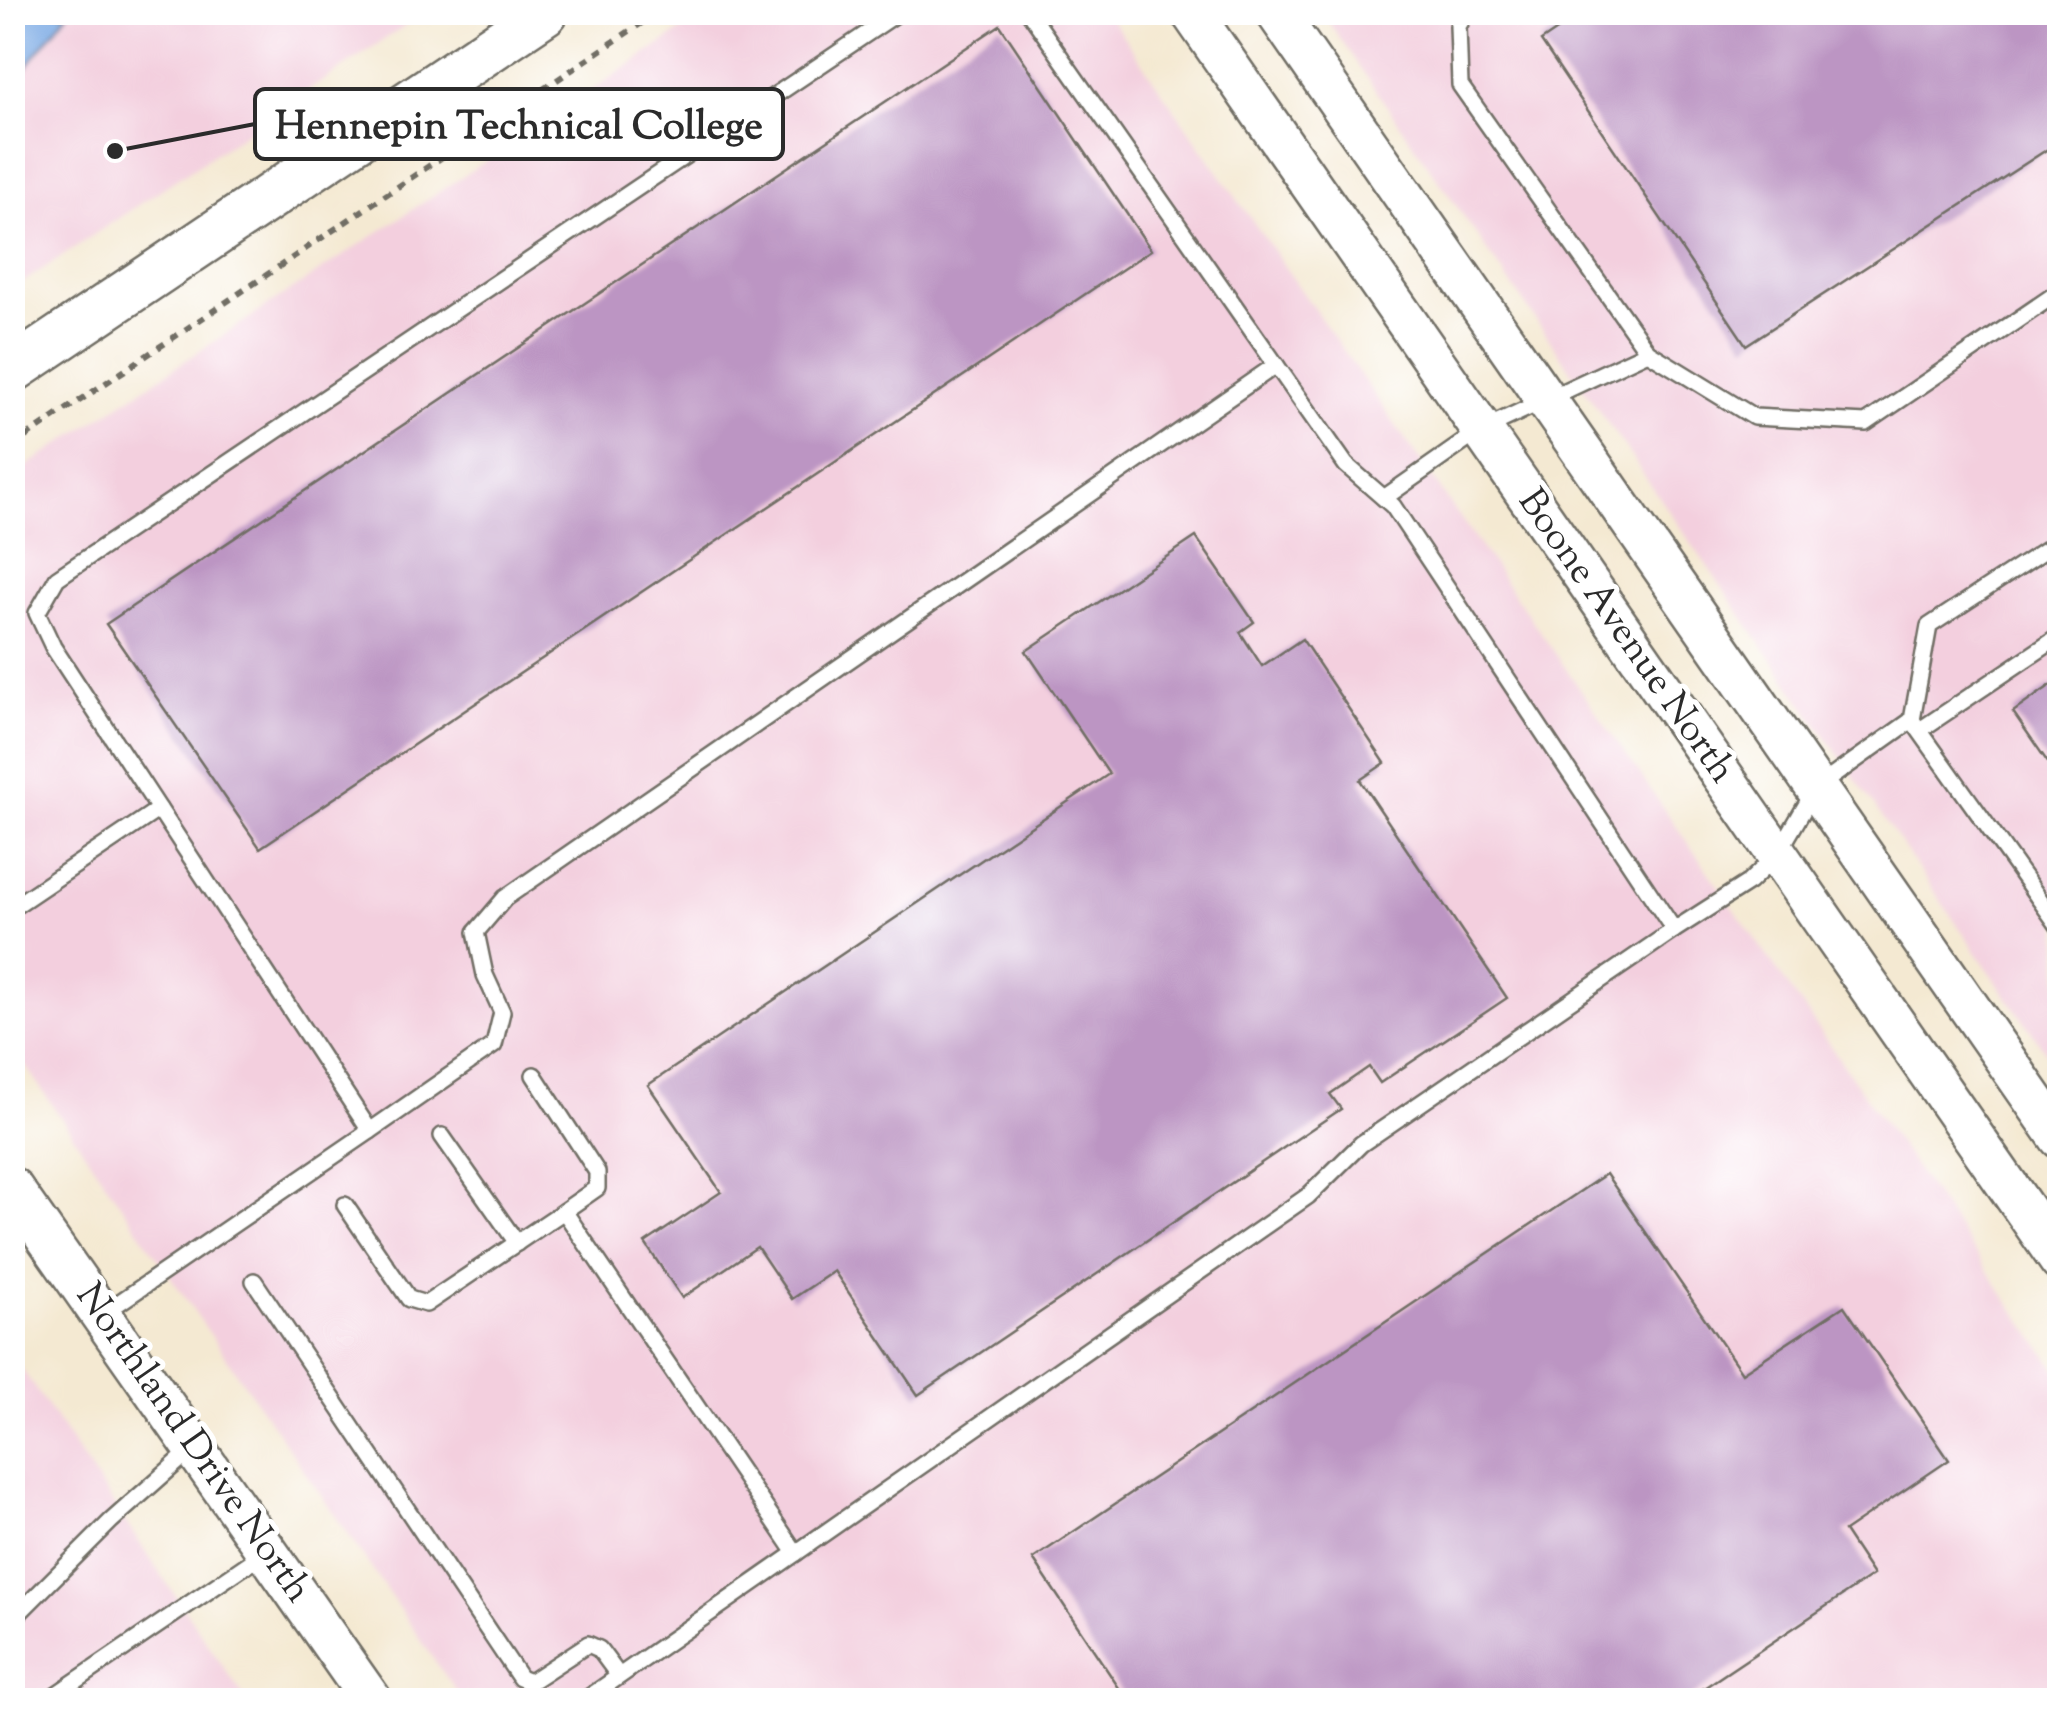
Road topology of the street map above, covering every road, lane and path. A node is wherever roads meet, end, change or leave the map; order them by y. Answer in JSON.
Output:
{"nodes":[{"id":1,"x":545,"y":12,"type":"edge"},
{"id":2,"x":658,"y":12,"type":"edge"},
{"id":3,"x":899,"y":12,"type":"edge"},
{"id":4,"x":1029,"y":12,"type":"edge"},
{"id":5,"x":1190,"y":12,"type":"edge"},
{"id":6,"x":1276,"y":12,"type":"edge"},
{"id":7,"x":1467,"y":12,"type":"edge"},
{"id":8,"x":2060,"y":291,"type":"edge"},
{"id":9,"x":1648,"y":352,"type":"junction"},
{"id":10,"x":1276,"y":365,"type":"junction"},
{"id":11,"x":12,"y":370,"type":"edge"},
{"id":12,"x":1546,"y":400,"type":"junction"},
{"id":13,"x":1482,"y":430,"type":"junction"},
{"id":14,"x":12,"y":446,"type":"edge"},
{"id":15,"x":1384,"y":498,"type":"junction"},
{"id":16,"x":2060,"y":540,"type":"edge"},
{"id":17,"x":2060,"y":636,"type":"edge"},
{"id":18,"x":1916,"y":725,"type":"junction"},
{"id":19,"x":1816,"y":788,"type":"junction"},
{"id":20,"x":158,"y":809,"type":"junction"},
{"id":21,"x":1777,"y":855,"type":"junction"},
{"id":22,"x":12,"y":908,"type":"edge"},
{"id":23,"x":2060,"y":928,"type":"edge"},
{"id":24,"x":1674,"y":930,"type":"junction"},
{"id":25,"x":534,"y":1075,"type":"dead end"},
{"id":26,"x":370,"y":1131,"type":"junction"},
{"id":27,"x":442,"y":1136,"type":"dead end"},
{"id":28,"x":2060,"y":1138,"type":"edge"},
{"id":29,"x":12,"y":1188,"type":"edge"},
{"id":30,"x":345,"y":1205,"type":"dead end"},
{"id":31,"x":564,"y":1211,"type":"junction"},
{"id":32,"x":517,"y":1243,"type":"junction"},
{"id":33,"x":2060,"y":1261,"type":"edge"},
{"id":34,"x":254,"y":1280,"type":"dead end"},
{"id":35,"x":102,"y":1315,"type":"junction"},
{"id":36,"x":194,"y":1448,"type":"junction"},
{"id":37,"x":267,"y":1551,"type":"junction"},
{"id":38,"x":796,"y":1553,"type":"junction"},
{"id":39,"x":12,"y":1620,"type":"edge"},
{"id":40,"x":619,"y":1676,"type":"junction"},
{"id":41,"x":588,"y":1698,"type":"edge"},
{"id":42,"x":48,"y":1700,"type":"edge"},
{"id":43,"x":371,"y":1700,"type":"edge"}],
"edges":[{"from":1,"to":11,"type":"main road"},
{"from":2,"to":14,"type":"path"},
{"from":3,"to":20,"type":"lane"},
{"from":4,"to":10,"type":"lane"},
{"from":5,"to":13,"type":"street","name":"Boone Avenue North"},
{"from":6,"to":12,"type":"street","name":"Boone Avenue North"},
{"from":7,"to":9,"type":"lane"},
{"from":8,"to":9,"type":"lane"},
{"from":9,"to":12,"type":"lane"},
{"from":10,"to":15,"type":"lane"},
{"from":10,"to":26,"type":"lane"},
{"from":12,"to":13,"type":"lane"},
{"from":12,"to":19,"type":"street","name":"Boone Avenue North"},
{"from":13,"to":15,"type":"lane"},
{"from":13,"to":21,"type":"street","name":"Boone Avenue North"},
{"from":15,"to":24,"type":"lane"},
{"from":16,"to":18,"type":"lane"},
{"from":17,"to":18,"type":"lane"},
{"from":18,"to":19,"type":"lane"},
{"from":18,"to":23,"type":"lane"},
{"from":19,"to":21,"type":"lane"},
{"from":19,"to":28,"type":"street","name":"Boone Avenue North"},
{"from":20,"to":22,"type":"lane"},
{"from":20,"to":26,"type":"lane"},
{"from":21,"to":24,"type":"lane"},
{"from":21,"to":33,"type":"street","name":"Boone Avenue North"},
{"from":24,"to":38,"type":"lane"},
{"from":25,"to":31,"type":"lane"},
{"from":26,"to":35,"type":"lane"},
{"from":27,"to":32,"type":"lane"},
{"from":29,"to":35,"type":"street","name":"Northland Drive North"},
{"from":30,"to":32,"type":"lane"},
{"from":31,"to":32,"type":"lane"},
{"from":31,"to":38,"type":"lane"},
{"from":34,"to":40,"type":"lane"},
{"from":35,"to":36,"type":"street","name":"Northland Drive North"},
{"from":36,"to":37,"type":"street","name":"Northland Drive North"},
{"from":36,"to":39,"type":"lane"},
{"from":37,"to":42,"type":"lane"},
{"from":37,"to":43,"type":"street","name":"Northland Drive North"},
{"from":38,"to":40,"type":"lane"},
{"from":40,"to":41,"type":"lane"}]}
